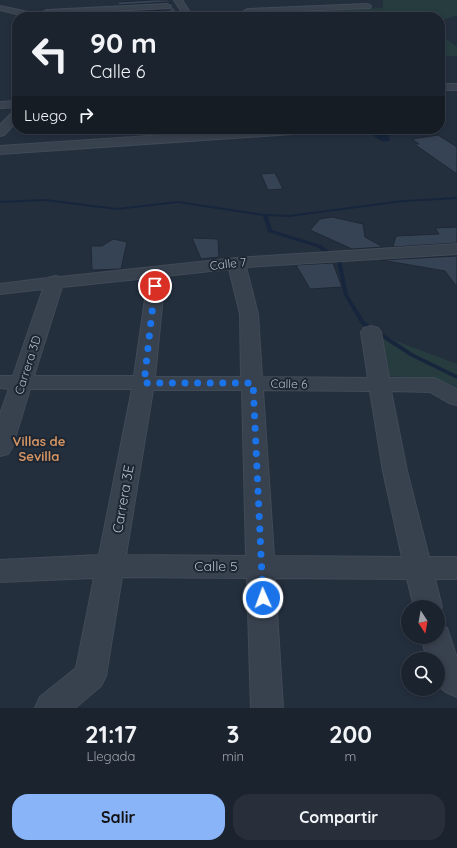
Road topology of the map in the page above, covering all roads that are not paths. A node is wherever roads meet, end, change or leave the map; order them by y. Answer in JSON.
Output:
{"nodes":[{"id":1,"x":142,"y":0,"type":"edge"},
{"id":2,"x":178,"y":0,"type":"edge"},
{"id":3,"x":316,"y":0,"type":"edge"},
{"id":4,"x":285,"y":1,"type":"edge"},
{"id":5,"x":249,"y":2,"type":"dead end"},
{"id":6,"x":112,"y":5,"type":"edge"},
{"id":7,"x":167,"y":6,"type":"dead end"},
{"id":8,"x":367,"y":6,"type":"dead end"},
{"id":9,"x":0,"y":8,"type":"edge"},
{"id":10,"x":45,"y":8,"type":"dead end"},
{"id":11,"x":325,"y":8,"type":"junction"},
{"id":12,"x":17,"y":12,"type":"edge"},
{"id":13,"x":186,"y":12,"type":"edge"},
{"id":14,"x":248,"y":12,"type":"dead end"},
{"id":15,"x":445,"y":87,"type":"edge"},
{"id":16,"x":457,"y":87,"type":"edge"},
{"id":17,"x":12,"y":104,"type":"edge"},
{"id":18,"x":0,"y":105,"type":"edge"},
{"id":19,"x":12,"y":119,"type":"edge"},
{"id":20,"x":0,"y":132,"type":"edge"},
{"id":21,"x":217,"y":134,"type":"edge"},
{"id":22,"x":0,"y":150,"type":"edge"},
{"id":23,"x":457,"y":249,"type":"edge"},
{"id":24,"x":236,"y":263,"type":"junction"},
{"id":25,"x":157,"y":272,"type":"junction"},
{"id":26,"x":55,"y":281,"type":"junction"},
{"id":27,"x":0,"y":289,"type":"edge"},
{"id":28,"x":371,"y":332,"type":"dead end"},
{"id":29,"x":0,"y":382,"type":"edge"},
{"id":30,"x":22,"y":382,"type":"junction"},
{"id":31,"x":144,"y":383,"type":"junction"},
{"id":32,"x":253,"y":383,"type":"junction"},
{"id":33,"x":378,"y":386,"type":"junction"},
{"id":34,"x":457,"y":398,"type":"edge"},
{"id":35,"x":0,"y":448,"type":"edge"},
{"id":36,"x":111,"y":566,"type":"junction"},
{"id":37,"x":262,"y":567,"type":"junction"},
{"id":38,"x":417,"y":567,"type":"junction"},
{"id":39,"x":457,"y":568,"type":"edge"},
{"id":40,"x":0,"y":571,"type":"edge"},
{"id":41,"x":426,"y":600,"type":"edge"},
{"id":42,"x":438,"y":644,"type":"edge"},
{"id":43,"x":457,"y":682,"type":"edge"},
{"id":44,"x":51,"y":708,"type":"edge"},
{"id":45,"x":267,"y":708,"type":"edge"}],
"edges":[{"from":1,"to":6,"type":"street"},
{"from":2,"to":13,"type":"street"},
{"from":3,"to":11,"type":"street"},
{"from":4,"to":5,"type":"street"},
{"from":6,"to":7,"type":"street"},
{"from":6,"to":10,"type":"street"},
{"from":8,"to":11,"type":"street"},
{"from":9,"to":12,"type":"street"},
{"from":11,"to":14,"type":"street"},
{"from":15,"to":16,"type":"street"},
{"from":17,"to":18,"type":"street"},
{"from":19,"to":20,"type":"street"},
{"from":21,"to":22,"type":"street"},
{"from":23,"to":24,"type":"street","name":"Calle 7"},
{"from":24,"to":25,"type":"street","name":"Calle 7"},
{"from":24,"to":32,"type":"street"},
{"from":25,"to":26,"type":"street","name":"Calle 7"},
{"from":25,"to":31,"type":"street","name":"Carrera 3E"},
{"from":26,"to":27,"type":"street","name":"Calle 7"},
{"from":26,"to":30,"type":"street","name":"Carrera 3D"},
{"from":28,"to":33,"type":"street"},
{"from":29,"to":30,"type":"street","name":"Calle 6"},
{"from":30,"to":31,"type":"street","name":"Calle 6"},
{"from":30,"to":35,"type":"street","name":"Carrera 3D"},
{"from":31,"to":32,"type":"street","name":"Calle 6"},
{"from":31,"to":36,"type":"street","name":"Carrera 3E"},
{"from":32,"to":33,"type":"street","name":"Calle 6"},
{"from":32,"to":37,"type":"street"},
{"from":33,"to":34,"type":"street","name":"Calle 6"},
{"from":33,"to":38,"type":"street"},
{"from":36,"to":37,"type":"street","name":"Calle 5"},
{"from":36,"to":40,"type":"street","name":"Calle 5"},
{"from":36,"to":44,"type":"street","name":"Carrera 3E"},
{"from":37,"to":38,"type":"street","name":"Calle 5"},
{"from":37,"to":45,"type":"street"},
{"from":38,"to":39,"type":"street","name":"Calle 5"},
{"from":38,"to":41,"type":"street"},
{"from":42,"to":43,"type":"street"}]}
